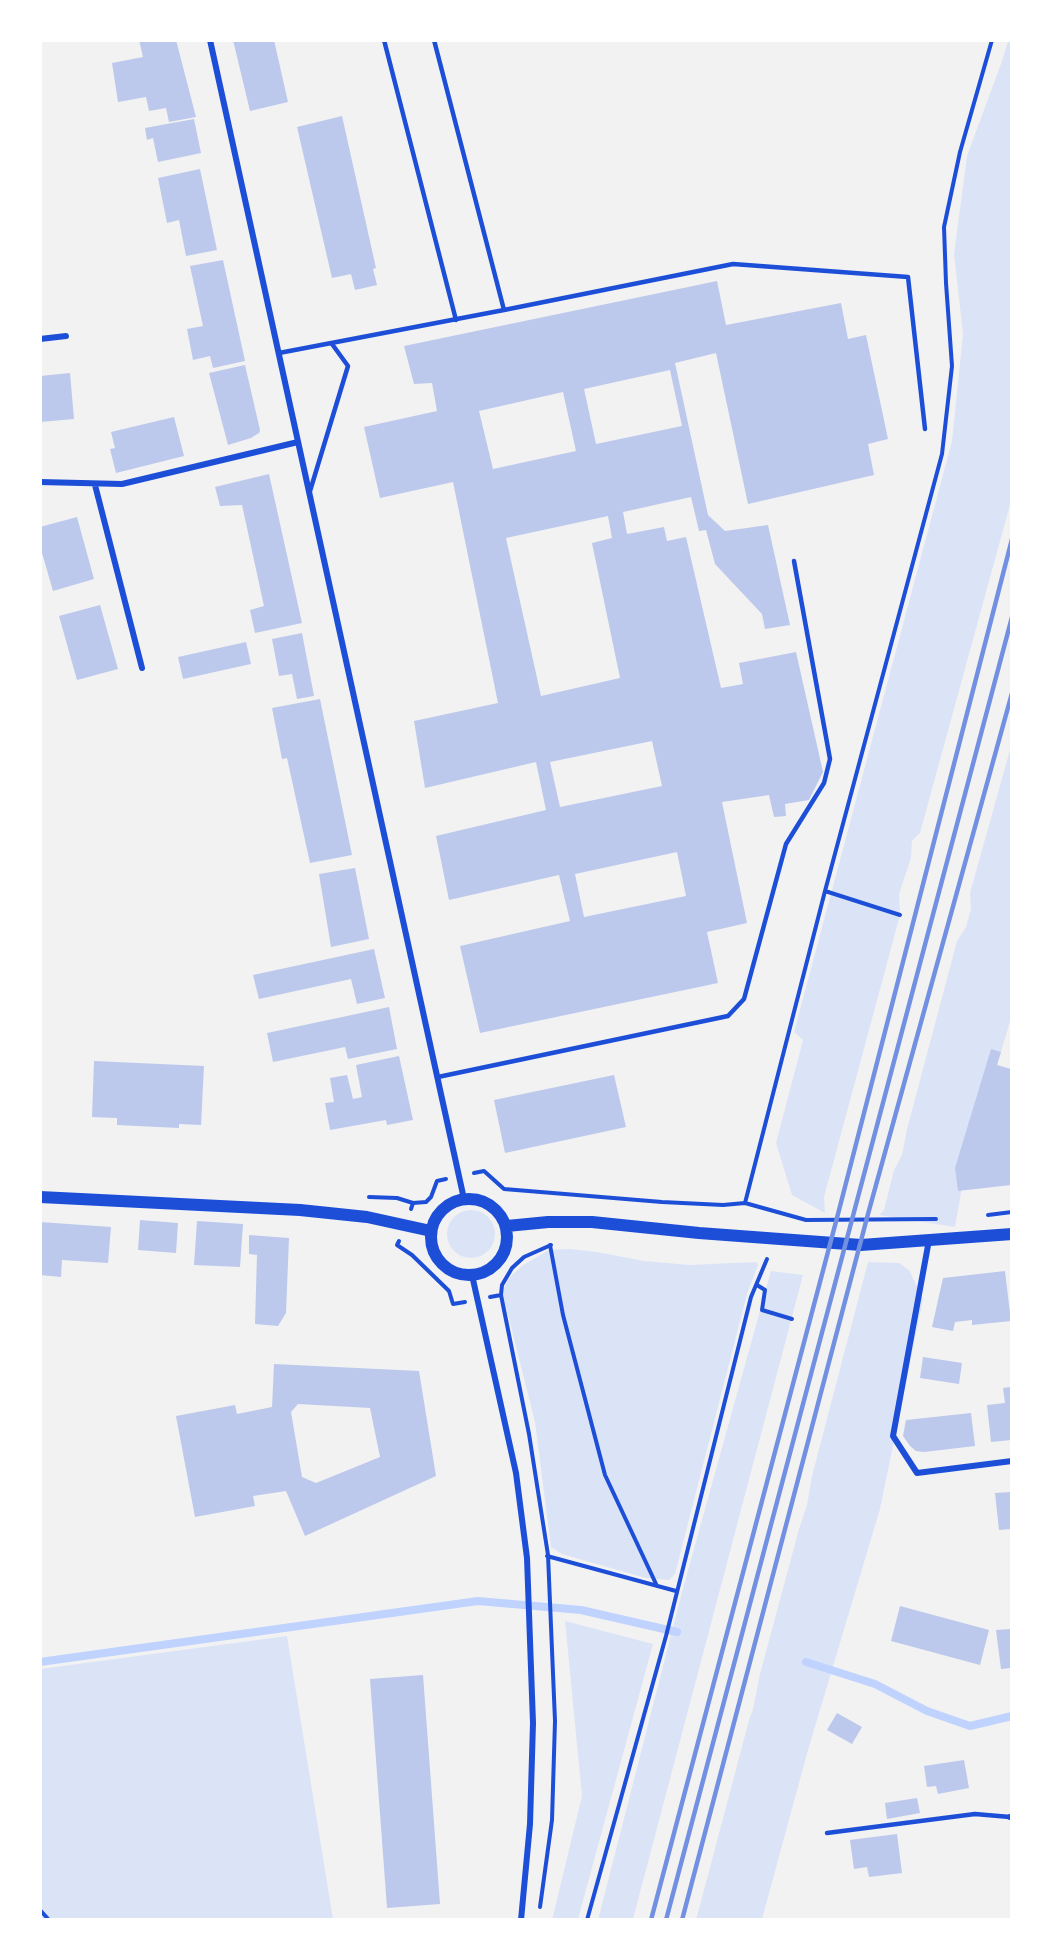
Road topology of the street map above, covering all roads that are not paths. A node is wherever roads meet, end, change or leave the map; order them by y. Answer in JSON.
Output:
{"nodes":[{"id":1,"x":210,"y":40,"type":"edge"},
{"id":2,"x":384,"y":40,"type":"edge"},
{"id":3,"x":434,"y":40,"type":"edge"},
{"id":4,"x":504,"y":310,"type":"junction"},
{"id":5,"x":456,"y":320,"type":"junction"},
{"id":6,"x":66,"y":336,"type":"dead end"},
{"id":7,"x":40,"y":339,"type":"edge"},
{"id":8,"x":332,"y":344,"type":"junction"},
{"id":9,"x":279,"y":353,"type":"junction"},
{"id":10,"x":925,"y":429,"type":"dead end"},
{"id":11,"x":298,"y":442,"type":"junction"},
{"id":12,"x":40,"y":482,"type":"edge"},
{"id":13,"x":95,"y":484,"type":"junction"},
{"id":14,"x":310,"y":491,"type":"junction"},
{"id":15,"x":794,"y":561,"type":"dead end"},
{"id":16,"x":142,"y":668,"type":"dead end"},
{"id":17,"x":438,"y":1077,"type":"junction"},
{"id":18,"x":40,"y":1197,"type":"edge"},
{"id":19,"x":464,"y":1199,"type":"junction"},
{"id":20,"x":507,"y":1226,"type":"junction"},
{"id":21,"x":431,"y":1231,"type":"junction"},
{"id":22,"x":1011,"y":1234,"type":"edge"},
{"id":23,"x":929,"y":1240,"type":"junction"},
{"id":24,"x":472,"y":1275,"type":"junction"},
{"id":25,"x":1011,"y":1461,"type":"edge"},
{"id":26,"x":1011,"y":1817,"type":"edge"},
{"id":27,"x":826,"y":1833,"type":"dead end"},
{"id":28,"x":521,"y":1920,"type":"edge"}],
"edges":[{"from":1,"to":9,"type":"street"},
{"from":2,"to":5,"type":"lane"},
{"from":3,"to":4,"type":"lane"},
{"from":4,"to":5,"type":"lane"},
{"from":4,"to":10,"type":"lane"},
{"from":5,"to":8,"type":"lane"},
{"from":6,"to":7,"type":"street"},
{"from":8,"to":9,"type":"lane"},
{"from":8,"to":14,"type":"lane"},
{"from":9,"to":11,"type":"street"},
{"from":11,"to":13,"type":"street"},
{"from":11,"to":14,"type":"street"},
{"from":12,"to":13,"type":"street"},
{"from":13,"to":16,"type":"street"},
{"from":14,"to":17,"type":"street"},
{"from":15,"to":17,"type":"lane"},
{"from":17,"to":19,"type":"street"},
{"from":18,"to":21,"type":"main road"},
{"from":19,"to":20,"type":"main road"},
{"from":19,"to":21,"type":"main road"},
{"from":20,"to":23,"type":"main road"},
{"from":20,"to":24,"type":"main road"},
{"from":21,"to":24,"type":"main road"},
{"from":22,"to":23,"type":"main road"},
{"from":23,"to":25,"type":"street"},
{"from":24,"to":28,"type":"street"},
{"from":26,"to":27,"type":"lane"}]}
